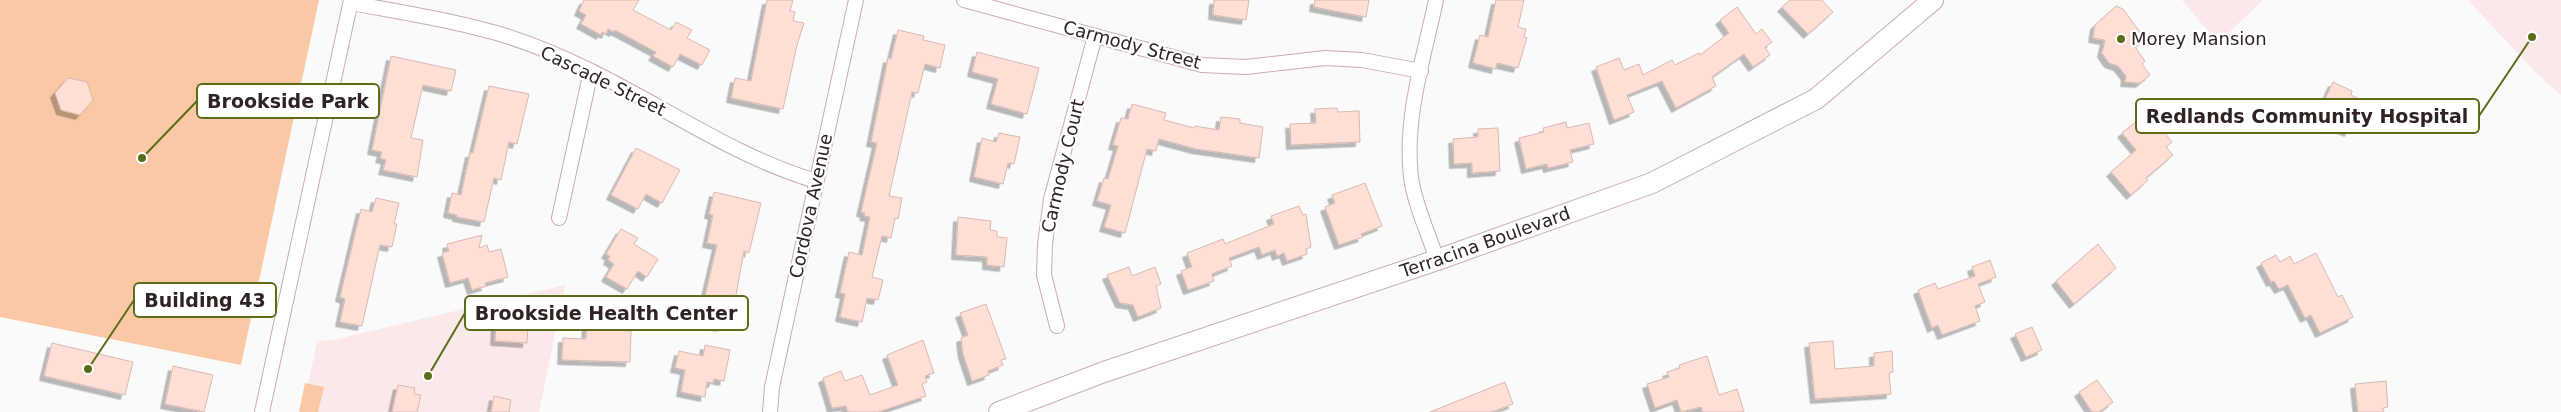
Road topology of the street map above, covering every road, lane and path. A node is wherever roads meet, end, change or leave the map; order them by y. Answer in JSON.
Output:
{"nodes":[{"id":1,"x":856,"y":0,"type":"edge"},
{"id":2,"x":964,"y":0,"type":"edge"},
{"id":3,"x":1436,"y":0,"type":"edge"},
{"id":4,"x":1932,"y":0,"type":"edge"},
{"id":5,"x":351,"y":2,"type":"edge"},
{"id":6,"x":1095,"y":36,"type":"junction"},
{"id":7,"x":1421,"y":71,"type":"junction"},
{"id":8,"x":591,"y":72,"type":"junction"},
{"id":9,"x":816,"y":181,"type":"junction"},
{"id":10,"x":559,"y":218,"type":"dead end"},
{"id":11,"x":1437,"y":260,"type":"junction"},
{"id":12,"x":1056,"y":326,"type":"dead end"},
{"id":13,"x":262,"y":412,"type":"edge"},
{"id":14,"x":770,"y":412,"type":"edge"},
{"id":15,"x":999,"y":412,"type":"edge"}],
"edges":[{"from":1,"to":9,"type":"street","name":"Cordova Avenue"},
{"from":2,"to":6,"type":"street","name":"Carmody Street"},
{"from":3,"to":7,"type":"street"},
{"from":4,"to":11,"type":"main road","name":"Terracina Boulevard"},
{"from":5,"to":8,"type":"street","name":"Cascade Street"},
{"from":5,"to":13,"type":"street"},
{"from":6,"to":7,"type":"street","name":"Carmody Street"},
{"from":6,"to":12,"type":"street","name":"Carmody Court"},
{"from":7,"to":11,"type":"street"},
{"from":8,"to":9,"type":"street","name":"Cascade Street"},
{"from":8,"to":10,"type":"street"},
{"from":9,"to":14,"type":"street","name":"Cordova Avenue"},
{"from":11,"to":15,"type":"main road","name":"Terracina Boulevard"}]}
